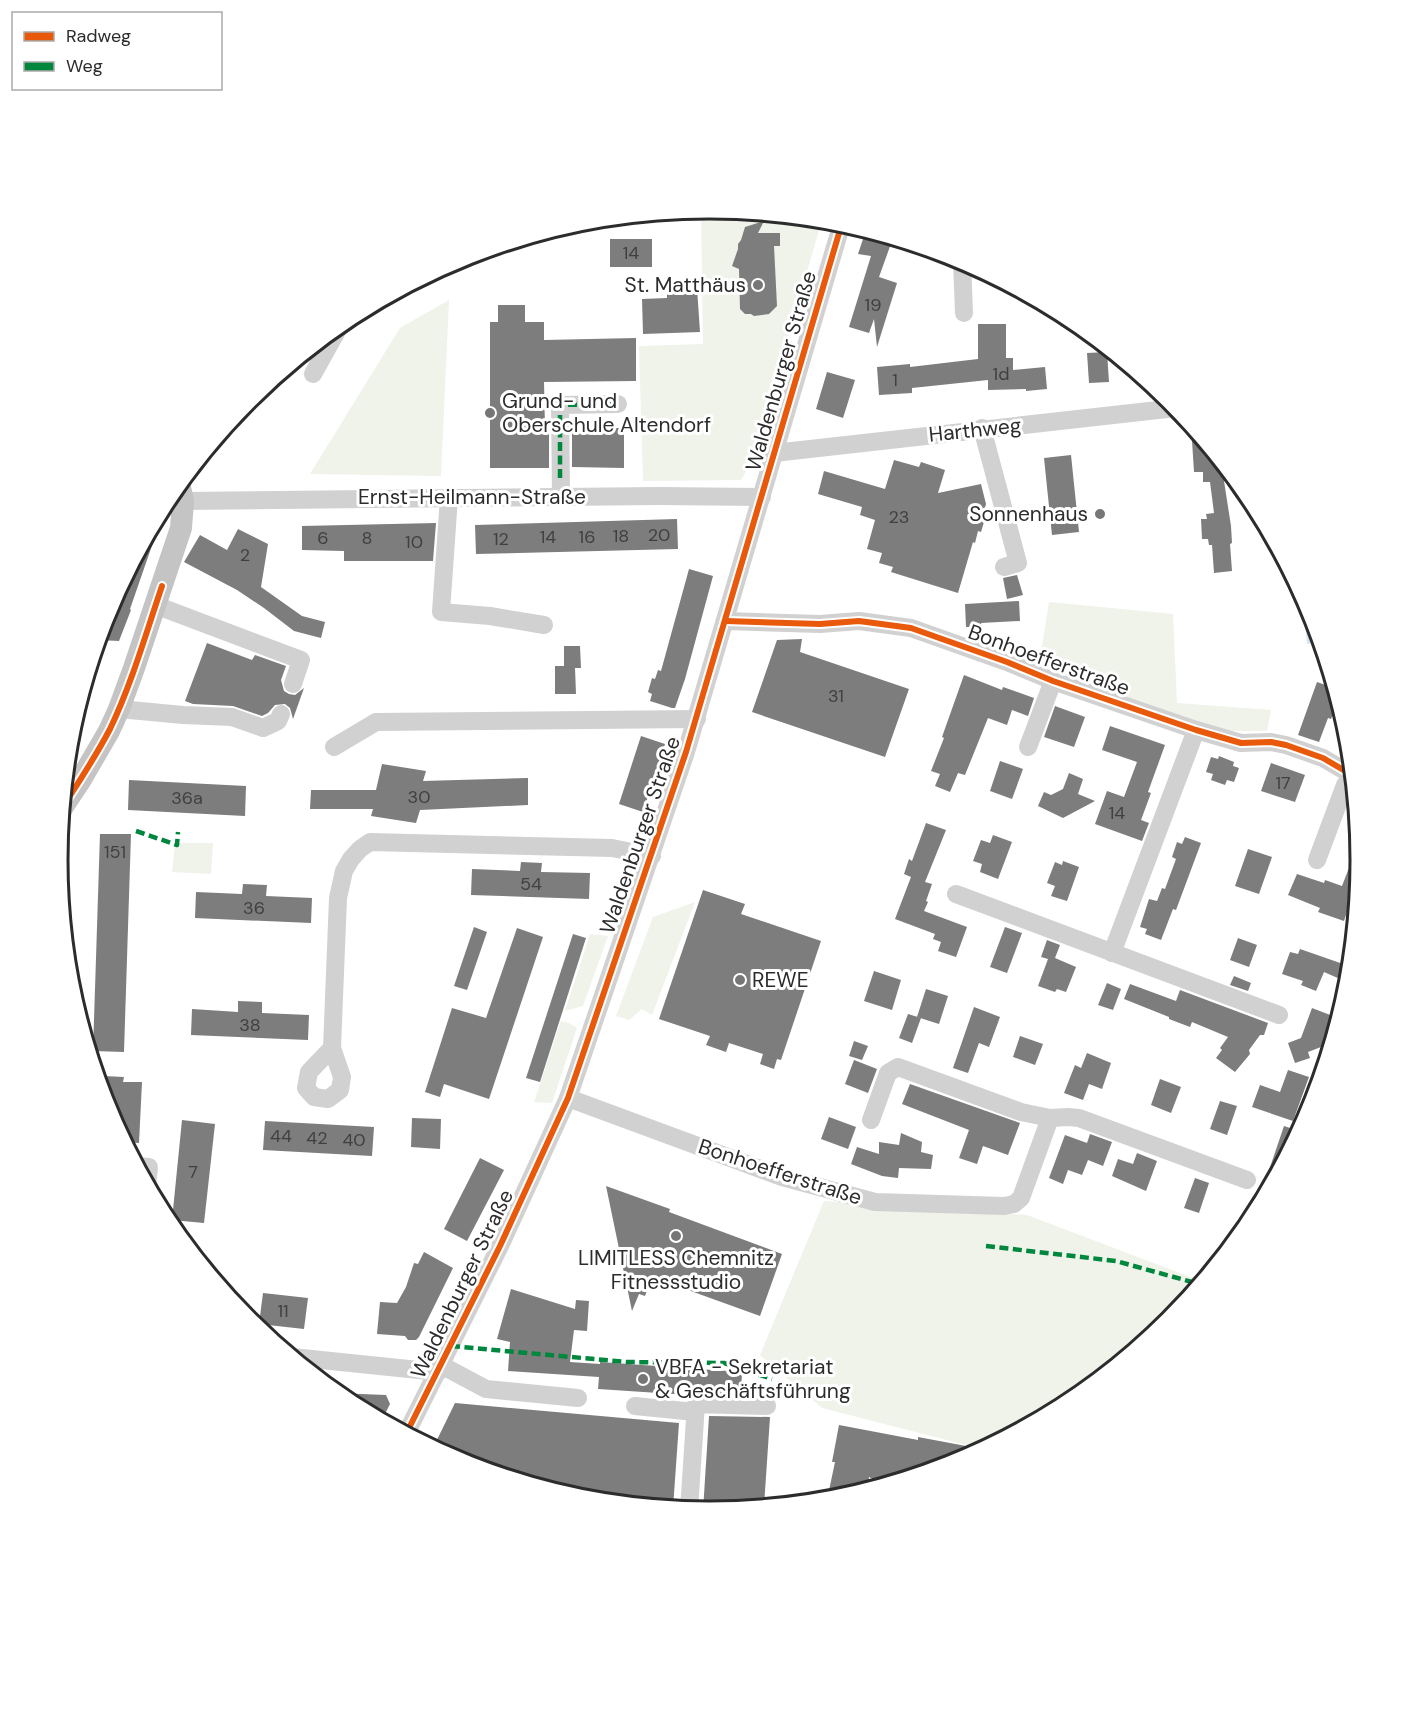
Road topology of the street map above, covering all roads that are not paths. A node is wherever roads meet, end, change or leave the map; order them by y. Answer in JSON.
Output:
{"nodes":[{"id":1,"x":839,"y":232,"type":"edge"},
{"id":2,"x":962,"y":272,"type":"edge"},
{"id":3,"x":964,"y":313,"type":"dead end"},
{"id":4,"x":331,"y":342,"type":"edge"},
{"id":5,"x":313,"y":374,"type":"dead end"},
{"id":6,"x":618,"y":404,"type":"dead end"},
{"id":7,"x":1164,"y":409,"type":"edge"},
{"id":8,"x":982,"y":428,"type":"junction"},
{"id":9,"x":774,"y":453,"type":"junction"},
{"id":10,"x":184,"y":492,"type":"edge"},
{"id":11,"x":561,"y":496,"type":"junction"},
{"id":12,"x":181,"y":497,"type":"edge"},
{"id":13,"x":449,"y":497,"type":"junction"},
{"id":14,"x":762,"y":497,"type":"junction"},
{"id":15,"x":1004,"y":567,"type":"dead end"},
{"id":16,"x":155,"y":606,"type":"junction"},
{"id":17,"x":726,"y":621,"type":"junction"},
{"id":18,"x":544,"y":625,"type":"dead end"},
{"id":19,"x":1053,"y":681,"type":"junction"},
{"id":20,"x":292,"y":684,"type":"dead end"},
{"id":21,"x":119,"y":709,"type":"junction"},
{"id":22,"x":281,"y":714,"type":"dead end"},
{"id":23,"x":697,"y":719,"type":"junction"},
{"id":24,"x":1196,"y":730,"type":"junction"},
{"id":25,"x":334,"y":747,"type":"dead end"},
{"id":26,"x":1028,"y":747,"type":"dead end"},
{"id":27,"x":1343,"y":770,"type":"edge"},
{"id":28,"x":1345,"y":785,"type":"edge"},
{"id":29,"x":71,"y":794,"type":"edge"},
{"id":30,"x":652,"y":856,"type":"junction"},
{"id":31,"x":1317,"y":860,"type":"dead end"},
{"id":32,"x":956,"y":894,"type":"dead end"},
{"id":33,"x":1112,"y":953,"type":"junction"},
{"id":34,"x":1279,"y":1015,"type":"dead end"},
{"id":35,"x":332,"y":1048,"type":"dead end"},
{"id":36,"x":568,"y":1098,"type":"junction"},
{"id":37,"x":1050,"y":1118,"type":"junction"},
{"id":38,"x":871,"y":1120,"type":"dead end"},
{"id":39,"x":1247,"y":1180,"type":"dead end"},
{"id":40,"x":305,"y":1358,"type":"edge"},
{"id":41,"x":440,"y":1369,"type":"junction"},
{"id":42,"x":578,"y":1398,"type":"dead end"},
{"id":43,"x":635,"y":1406,"type":"dead end"},
{"id":44,"x":767,"y":1406,"type":"dead end"},
{"id":45,"x":695,"y":1412,"type":"junction"},
{"id":46,"x":410,"y":1427,"type":"edge"},
{"id":47,"x":690,"y":1501,"type":"edge"}],
"edges":[{"from":1,"to":9,"type":"street","name":"Waldenburger Straße"},
{"from":2,"to":3,"type":"street"},
{"from":4,"to":5,"type":"street"},
{"from":6,"to":11,"type":"street"},
{"from":7,"to":8,"type":"street","name":"Harthweg"},
{"from":8,"to":9,"type":"street","name":"Harthweg"},
{"from":8,"to":15,"type":"street"},
{"from":9,"to":14,"type":"street","name":"Waldenburger Straße"},
{"from":10,"to":13,"type":"street","name":"Ernst-Heilmann-Straße"},
{"from":11,"to":13,"type":"street","name":"Ernst-Heilmann-Straße"},
{"from":11,"to":14,"type":"street","name":"Ernst-Heilmann-Straße"},
{"from":12,"to":16,"type":"main road"},
{"from":13,"to":18,"type":"street"},
{"from":14,"to":17,"type":"street","name":"Waldenburger Straße"},
{"from":16,"to":20,"type":"street"},
{"from":16,"to":21,"type":"main road"},
{"from":17,"to":19,"type":"street","name":"Bonhoefferstraße"},
{"from":17,"to":23,"type":"street","name":"Waldenburger Straße"},
{"from":19,"to":24,"type":"street","name":"Bonhoefferstraße"},
{"from":19,"to":26,"type":"street","name":"Bonhoefferstraße"},
{"from":21,"to":22,"type":"street"},
{"from":21,"to":29,"type":"main road"},
{"from":23,"to":25,"type":"street"},
{"from":23,"to":30,"type":"street","name":"Waldenburger Straße"},
{"from":24,"to":27,"type":"street","name":"Bonhoefferstraße"},
{"from":24,"to":33,"type":"street"},
{"from":28,"to":31,"type":"street","name":"Bonhoefferstraße"},
{"from":30,"to":35,"type":"street","name":"Waldenburger Straße"},
{"from":30,"to":36,"type":"street","name":"Waldenburger Straße"},
{"from":32,"to":33,"type":"street"},
{"from":33,"to":34,"type":"street"},
{"from":36,"to":37,"type":"street","name":"Bonhoefferstraße"},
{"from":36,"to":41,"type":"street","name":"Waldenburger Straße"},
{"from":37,"to":38,"type":"street"},
{"from":37,"to":39,"type":"street"},
{"from":40,"to":41,"type":"street"},
{"from":41,"to":42,"type":"street"},
{"from":41,"to":46,"type":"street","name":"Waldenburger Straße"},
{"from":43,"to":45,"type":"street"},
{"from":44,"to":45,"type":"street"},
{"from":45,"to":47,"type":"street"}]}
